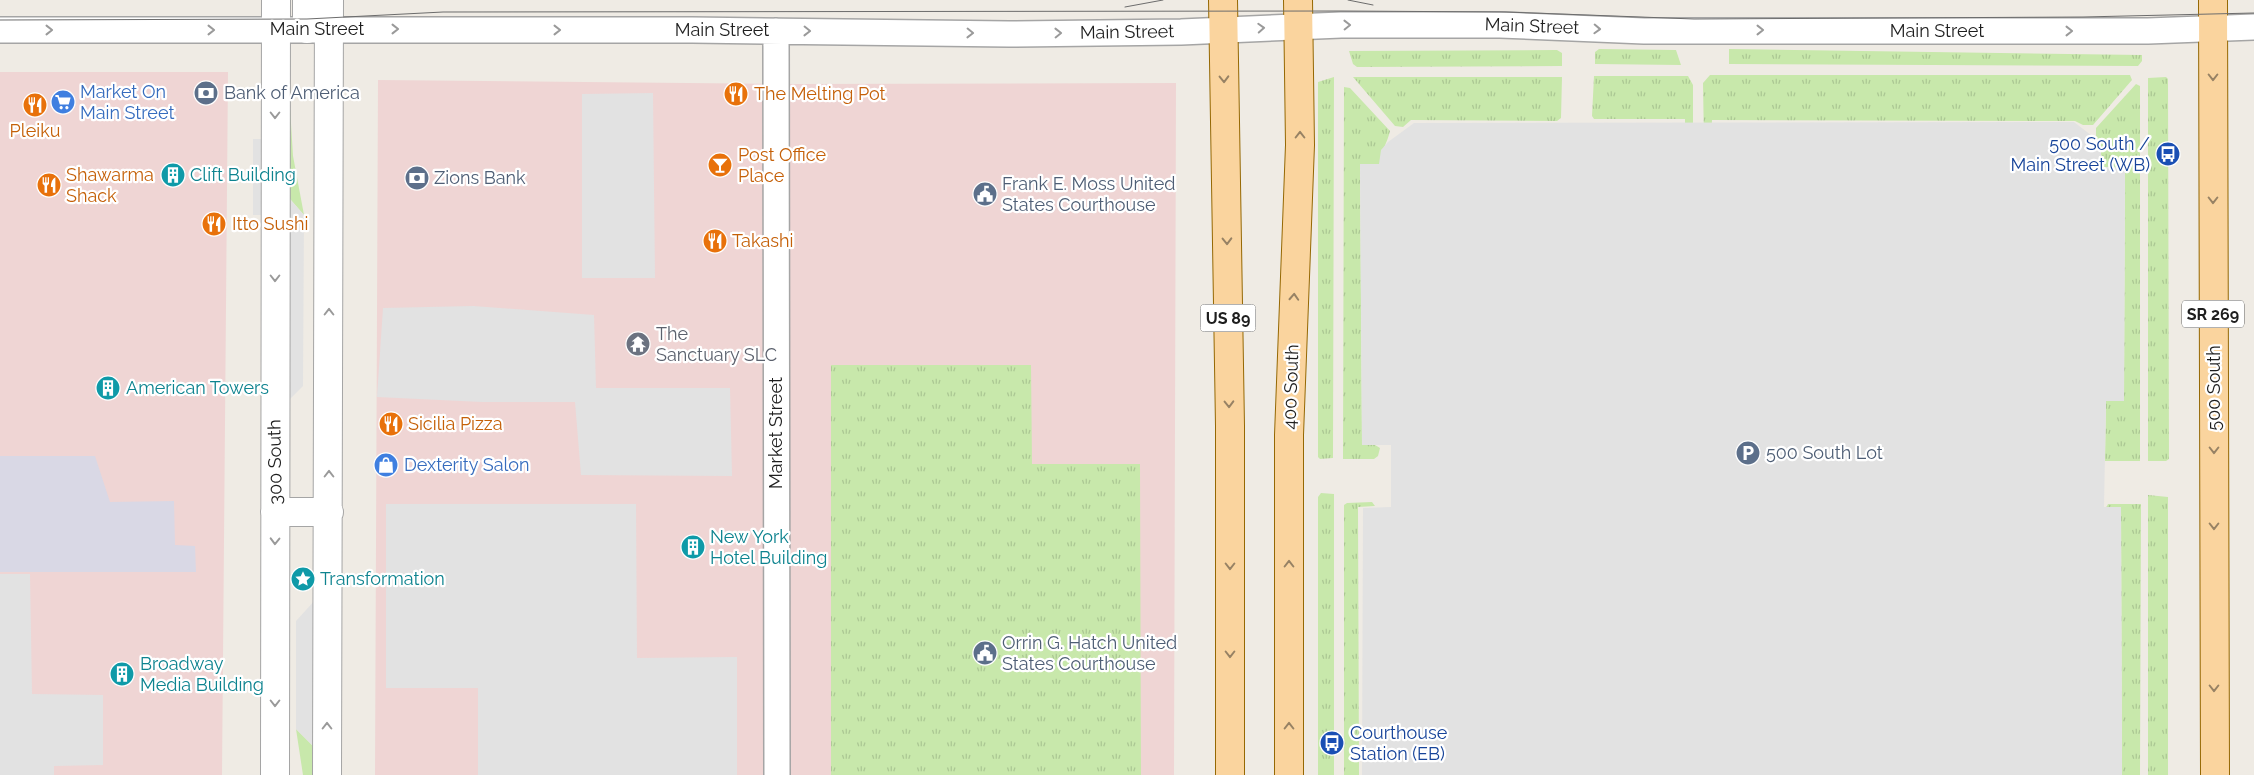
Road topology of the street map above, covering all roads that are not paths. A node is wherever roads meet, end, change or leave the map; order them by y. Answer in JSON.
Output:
{"nodes":[{"id":1,"x":276,"y":0,"type":"edge"},
{"id":2,"x":307,"y":0,"type":"edge"},
{"id":3,"x":329,"y":0,"type":"edge"},
{"id":4,"x":1223,"y":0,"type":"edge"},
{"id":5,"x":2213,"y":0,"type":"edge"},
{"id":6,"x":1298,"y":13,"type":"edge"},
{"id":7,"x":2254,"y":26,"type":"edge"},
{"id":8,"x":2213,"y":28,"type":"junction"},
{"id":9,"x":275,"y":29,"type":"junction"},
{"id":10,"x":318,"y":29,"type":"junction"},
{"id":11,"x":0,"y":30,"type":"edge"},
{"id":12,"x":1223,"y":30,"type":"junction"},
{"id":13,"x":776,"y":31,"type":"junction"},
{"id":14,"x":275,"y":512,"type":"junction"},
{"id":15,"x":329,"y":512,"type":"junction"},
{"id":16,"x":275,"y":775,"type":"edge"},
{"id":17,"x":327,"y":775,"type":"edge"},
{"id":18,"x":777,"y":775,"type":"edge"},
{"id":19,"x":1230,"y":775,"type":"edge"},
{"id":20,"x":1289,"y":775,"type":"edge"},
{"id":21,"x":2214,"y":775,"type":"edge"}],
"edges":[{"from":1,"to":9,"type":"street","name":"300 South"},
{"from":2,"to":10,"type":"street"},
{"from":3,"to":10,"type":"street"},
{"from":4,"to":12,"type":"main road","number":"US 89"},
{"from":5,"to":8,"type":"main road","name":"500 South","number":"SR 269"},
{"from":6,"to":8,"type":"street","name":"Main Street","one_way":true},
{"from":12,"to":6,"type":"street","name":"Main Street","one_way":true},
{"from":20,"to":6,"type":"main road","name":"400 South","one_way":true},
{"from":7,"to":8,"type":"street","name":"Main Street"},
{"from":8,"to":21,"type":"main road","name":"500 South","number":"SR 269","one_way":true},
{"from":9,"to":10,"type":"street","name":"Main Street"},
{"from":11,"to":9,"type":"street","name":"Main Street","one_way":true},
{"from":9,"to":14,"type":"street","name":"300 South","one_way":true},
{"from":10,"to":13,"type":"street","name":"Main Street","one_way":true},
{"from":15,"to":10,"type":"street","one_way":true},
{"from":13,"to":12,"type":"street","name":"Main Street","one_way":true},
{"from":12,"to":19,"type":"main road","number":"US 89","one_way":true},
{"from":13,"to":18,"type":"street","name":"Market Street"},
{"from":14,"to":15,"type":"street"},
{"from":14,"to":16,"type":"street","name":"300 South","one_way":true},
{"from":17,"to":15,"type":"street","one_way":true}]}
